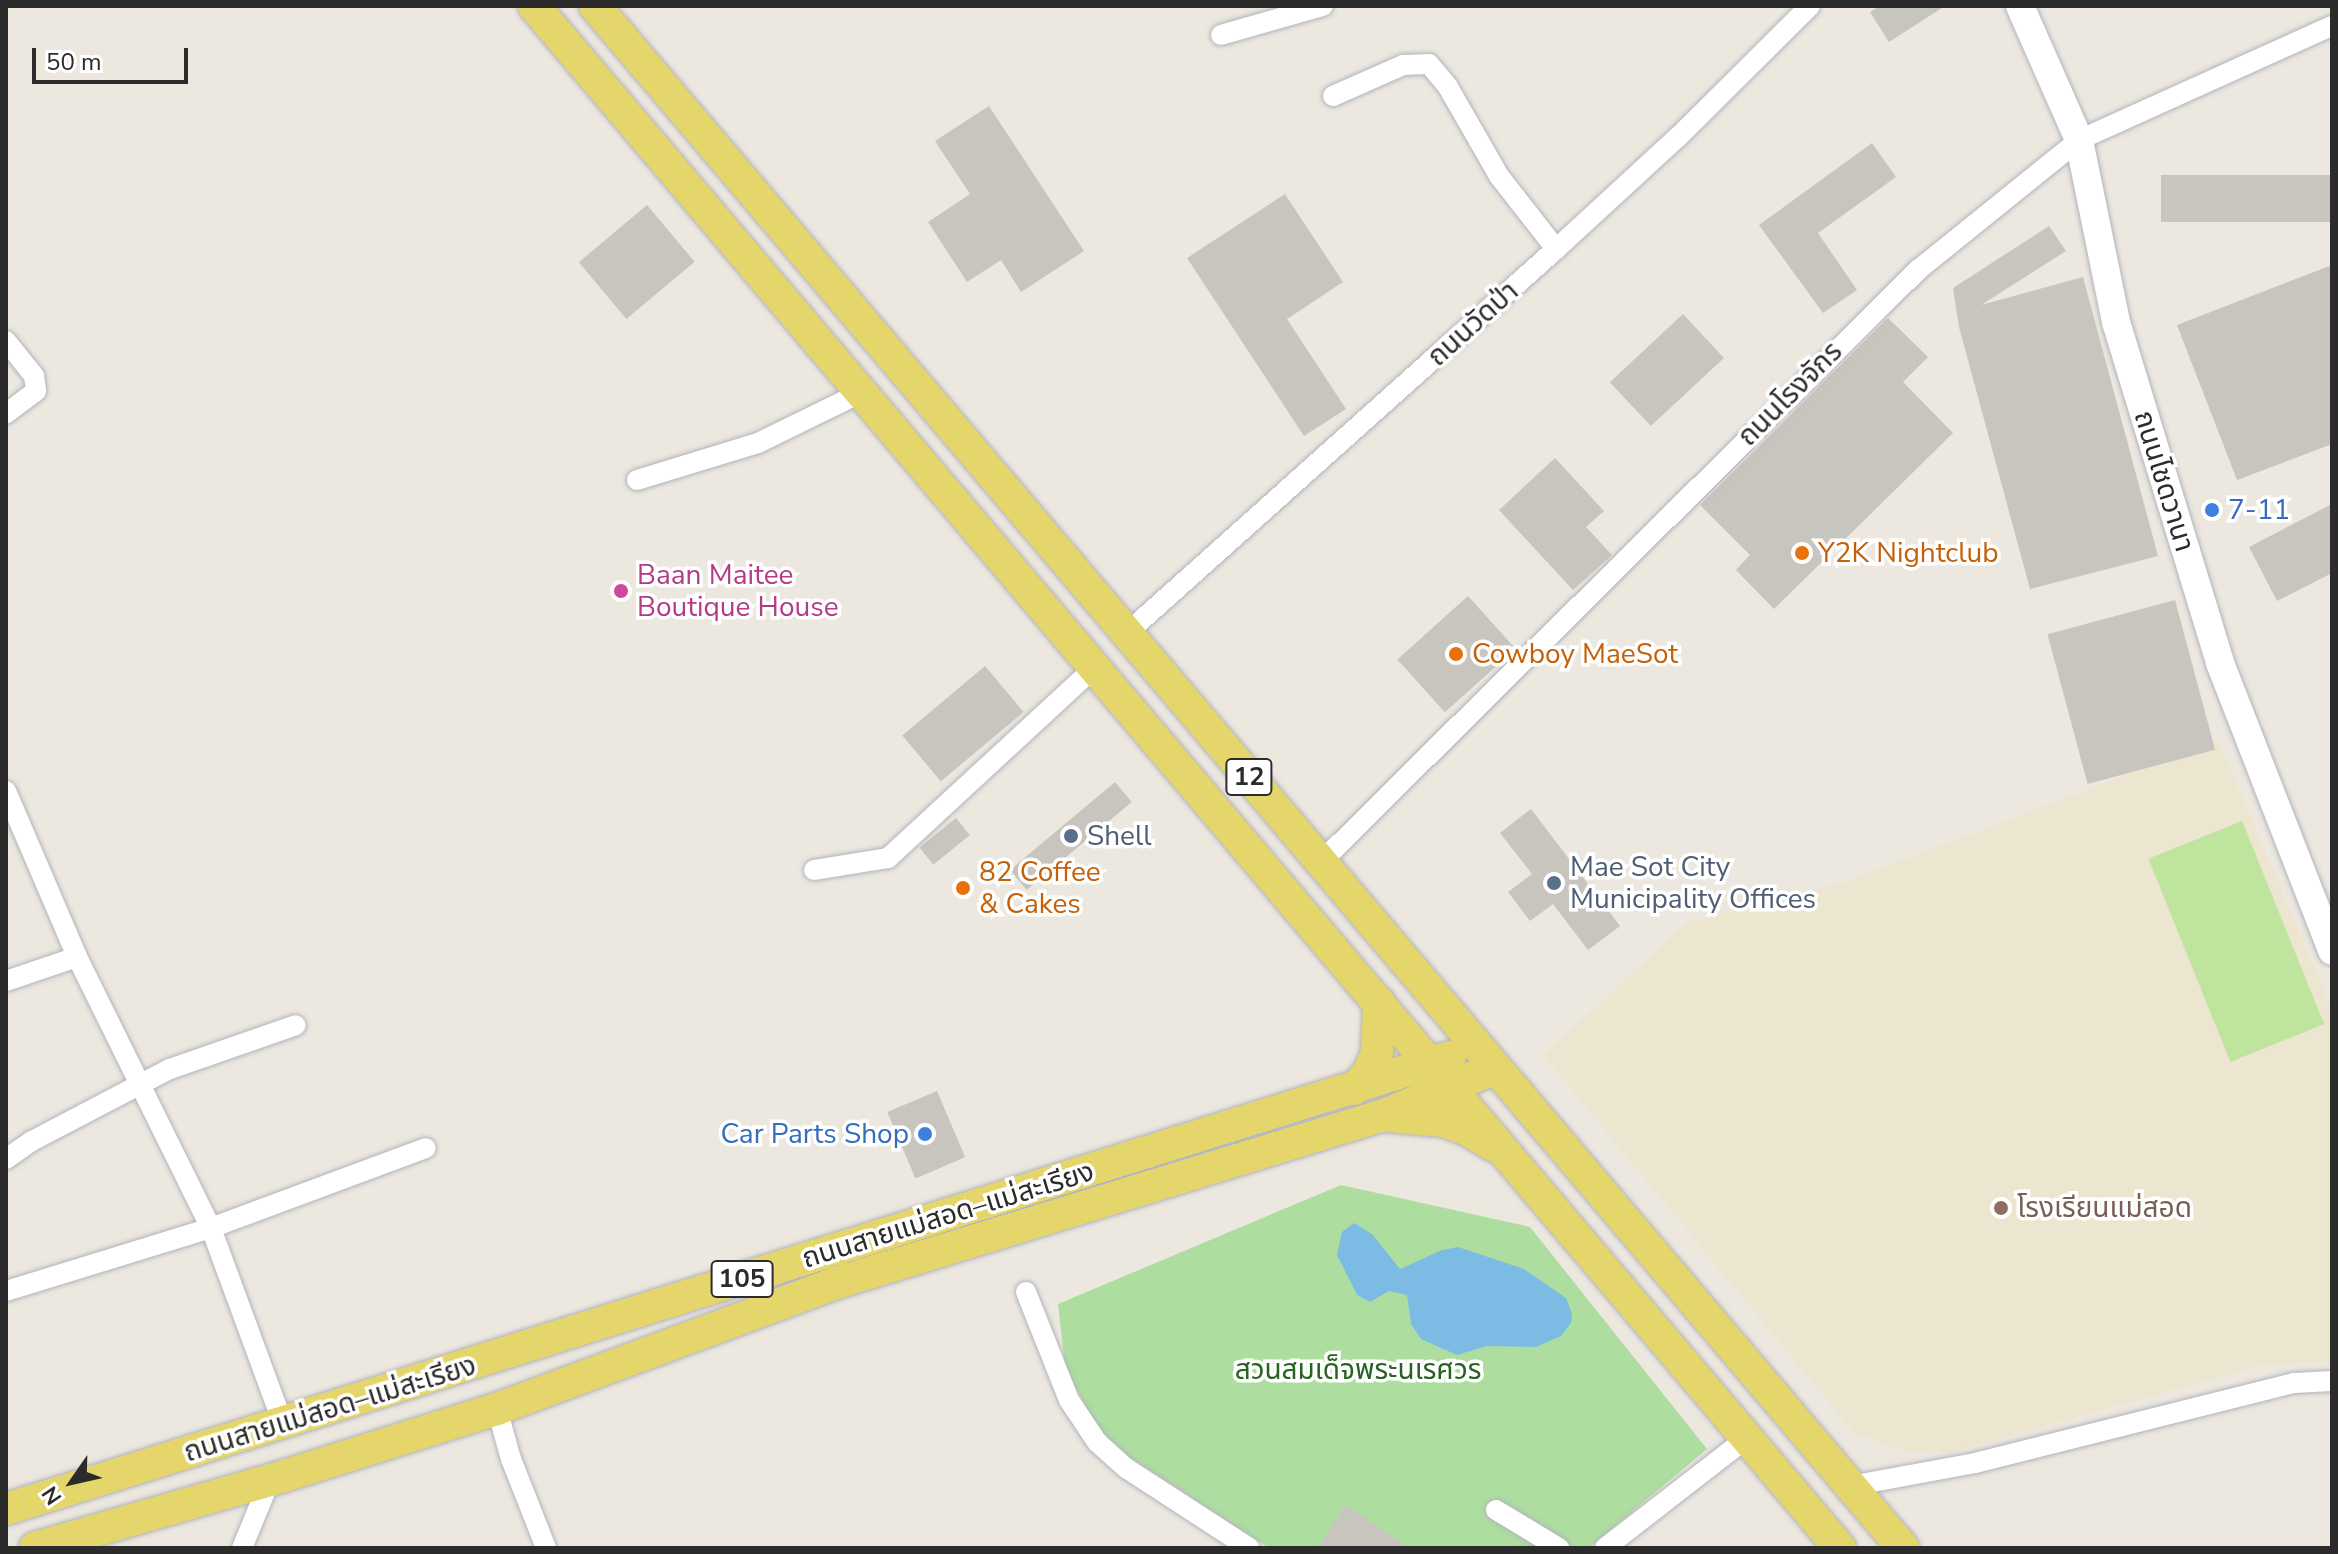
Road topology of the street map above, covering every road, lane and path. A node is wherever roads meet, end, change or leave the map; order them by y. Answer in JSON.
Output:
{"nodes":[{"id":1,"x":534,"y":6,"type":"edge"},
{"id":2,"x":595,"y":6,"type":"edge"},
{"id":3,"x":1323,"y":6,"type":"edge"},
{"id":4,"x":1810,"y":6,"type":"edge"},
{"id":5,"x":2020,"y":6,"type":"edge"},
{"id":6,"x":2332,"y":26,"type":"edge"},
{"id":7,"x":1221,"y":35,"type":"dead end"},
{"id":8,"x":1333,"y":96,"type":"dead end"},
{"id":9,"x":2079,"y":140,"type":"junction"},
{"id":10,"x":1556,"y":249,"type":"junction"},
{"id":11,"x":857,"y":316,"type":"junction"},
{"id":12,"x":6,"y":341,"type":"edge"},
{"id":13,"x":823,"y":346,"type":"junction"},
{"id":14,"x":862,"y":392,"type":"junction"},
{"id":15,"x":6,"y":414,"type":"edge"},
{"id":16,"x":637,"y":480,"type":"dead end"},
{"id":17,"x":1127,"y":633,"type":"junction"},
{"id":18,"x":1095,"y":667,"type":"junction"},
{"id":19,"x":6,"y":791,"type":"edge"},
{"id":20,"x":1321,"y":862,"type":"junction"},
{"id":21,"x":814,"y":870,"type":"dead end"},
{"id":22,"x":2332,"y":951,"type":"edge"},
{"id":23,"x":77,"y":957,"type":"junction"},
{"id":24,"x":6,"y":981,"type":"edge"},
{"id":25,"x":1379,"y":1002,"type":"junction"},
{"id":26,"x":296,"y":1025,"type":"dead end"},
{"id":27,"x":1486,"y":1056,"type":"junction"},
{"id":28,"x":1442,"y":1076,"type":"junction"},
{"id":29,"x":138,"y":1084,"type":"junction"},
{"id":30,"x":1354,"y":1089,"type":"junction"},
{"id":31,"x":1384,"y":1115,"type":"junction"},
{"id":32,"x":426,"y":1148,"type":"dead end"},
{"id":33,"x":1509,"y":1155,"type":"junction"},
{"id":34,"x":6,"y":1159,"type":"edge"},
{"id":35,"x":211,"y":1228,"type":"junction"},
{"id":36,"x":828,"y":1269,"type":"junction"},
{"id":37,"x":6,"y":1291,"type":"edge"},
{"id":38,"x":1026,"y":1292,"type":"dead end"},
{"id":39,"x":2332,"y":1381,"type":"edge"},
{"id":40,"x":497,"y":1409,"type":"junction"},
{"id":41,"x":283,"y":1424,"type":"junction"},
{"id":42,"x":1748,"y":1437,"type":"junction"},
{"id":43,"x":270,"y":1480,"type":"junction"},
{"id":44,"x":1850,"y":1486,"type":"junction"},
{"id":45,"x":6,"y":1509,"type":"edge"},
{"id":46,"x":1496,"y":1510,"type":"dead end"},
{"id":47,"x":35,"y":1548,"type":"edge"},
{"id":48,"x":242,"y":1548,"type":"edge"},
{"id":49,"x":546,"y":1548,"type":"edge"},
{"id":50,"x":1249,"y":1548,"type":"edge"},
{"id":51,"x":1559,"y":1548,"type":"edge"},
{"id":52,"x":1605,"y":1548,"type":"edge"},
{"id":53,"x":1840,"y":1548,"type":"edge"},
{"id":54,"x":1903,"y":1548,"type":"edge"}],
"edges":[{"from":1,"to":13,"type":"main road","number":"12"},
{"from":2,"to":11,"type":"main road","number":"12"},
{"from":3,"to":7,"type":"street"},
{"from":4,"to":10,"type":"street","name":"ถนนวัดป่า"},
{"from":5,"to":9,"type":"street","name":"ถนนไชดวานา"},
{"from":6,"to":9,"type":"street","name":"ถนนโรงจักร"},
{"from":8,"to":10,"type":"street"},
{"from":9,"to":20,"type":"street","name":"ถนนโรงจักร"},
{"from":9,"to":22,"type":"street","name":"ถนนไชดวานา"},
{"from":10,"to":17,"type":"street","name":"ถนนวัดป่า"},
{"from":11,"to":13,"type":"main road"},
{"from":11,"to":17,"type":"main road","number":"12"},
{"from":12,"to":15,"type":"street"},
{"from":13,"to":14,"type":"main road","number":"12"},
{"from":14,"to":16,"type":"street"},
{"from":14,"to":18,"type":"main road","number":"12"},
{"from":17,"to":20,"type":"main road","number":"12"},
{"from":18,"to":21,"type":"street"},
{"from":18,"to":25,"type":"main road","number":"12"},
{"from":19,"to":23,"type":"street"},
{"from":20,"to":27,"type":"main road","number":"12"},
{"from":23,"to":24,"type":"street"},
{"from":23,"to":29,"type":"street"},
{"from":25,"to":28,"type":"main road","number":"12"},
{"from":25,"to":30,"type":"main road"},
{"from":26,"to":29,"type":"street"},
{"from":27,"to":28,"type":"main road","name":"ถนนสายแม่สอด–แม่สะเรียง","number":"105"},
{"from":27,"to":44,"type":"main road","number":"12"},
{"from":28,"to":30,"type":"main road","name":"ถนนสายแม่สอด–แม่สะเรียง","number":"105"},
{"from":28,"to":31,"type":"main road","name":"ถนนสายแม่สอด–แม่สะเรียง","number":"105"},
{"from":28,"to":33,"type":"main road","number":"12"},
{"from":29,"to":34,"type":"street"},
{"from":29,"to":35,"type":"street"},
{"from":30,"to":36,"type":"main road","name":"ถนนสายแม่สอด–แม่สะเรียง","number":"105"},
{"from":31,"to":33,"type":"main road"},
{"from":31,"to":36,"type":"main road","name":"ถนนสายแม่สอด–แม่สะเรียง","number":"105"},
{"from":32,"to":35,"type":"street"},
{"from":33,"to":42,"type":"main road","number":"12"},
{"from":35,"to":37,"type":"street"},
{"from":35,"to":41,"type":"street"},
{"from":36,"to":40,"type":"main road","name":"ถนนสายแม่สอด–แม่สะเรียง","number":"105"},
{"from":36,"to":41,"type":"main road","name":"ถนนสายแม่สอด–แม่สะเรียง","number":"105"},
{"from":38,"to":50,"type":"street"},
{"from":39,"to":44,"type":"street"},
{"from":40,"to":43,"type":"main road","name":"ถนนสายแม่สอด–แม่สะเรียง","number":"105"},
{"from":40,"to":49,"type":"street"},
{"from":41,"to":45,"type":"main road","name":"ถนนสายแม่สอด–แม่สะเรียง","number":"105"},
{"from":42,"to":52,"type":"street"},
{"from":42,"to":53,"type":"main road","number":"12"},
{"from":43,"to":47,"type":"main road","name":"ถนนสายแม่สอด–แม่สะเรียง","number":"105"},
{"from":43,"to":48,"type":"street"},
{"from":44,"to":54,"type":"main road","number":"12"},
{"from":46,"to":51,"type":"street"}]}
